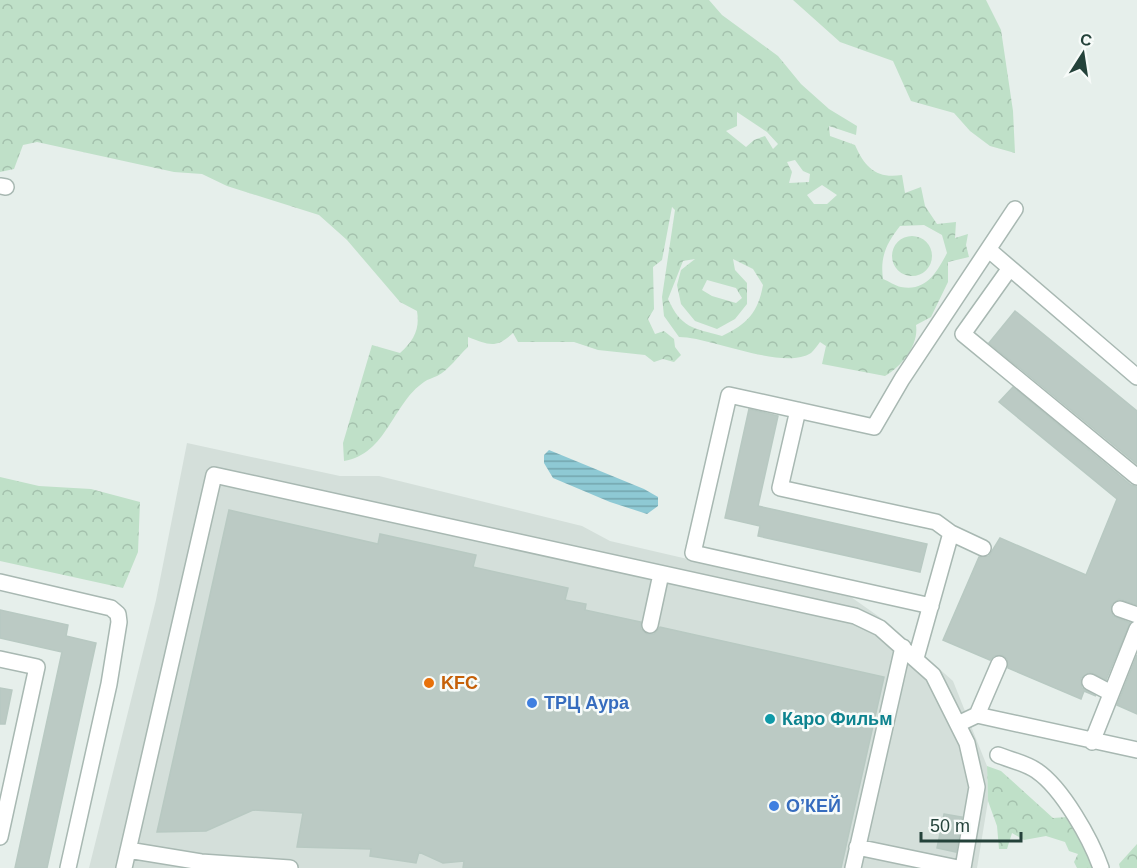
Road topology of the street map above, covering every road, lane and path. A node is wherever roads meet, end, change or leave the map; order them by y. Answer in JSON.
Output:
{"nodes":[{"id":1,"x":1015,"y":209,"type":"dead end"},
{"id":2,"x":989,"y":250,"type":"junction"},
{"id":3,"x":1010,"y":268,"type":"junction"},
{"id":4,"x":1137,"y":377,"type":"edge"},
{"id":5,"x":798,"y":410,"type":"junction"},
{"id":6,"x":1137,"y":477,"type":"edge"},
{"id":7,"x":951,"y":533,"type":"junction"},
{"id":8,"x":983,"y":548,"type":"dead end"},
{"id":9,"x":661,"y":574,"type":"junction"},
{"id":10,"x":0,"y":582,"type":"edge"},
{"id":11,"x":931,"y":606,"type":"junction"},
{"id":12,"x":1120,"y":609,"type":"dead end"},
{"id":13,"x":1137,"y":615,"type":"edge"},
{"id":14,"x":650,"y":625,"type":"dead end"},
{"id":15,"x":1137,"y":629,"type":"edge"},
{"id":16,"x":903,"y":647,"type":"junction"},
{"id":17,"x":915,"y":658,"type":"junction"},
{"id":18,"x":0,"y":659,"type":"edge"},
{"id":19,"x":999,"y":664,"type":"dead end"},
{"id":20,"x":1090,"y":682,"type":"dead end"},
{"id":21,"x":1112,"y":693,"type":"junction"},
{"id":22,"x":977,"y":715,"type":"junction"},
{"id":23,"x":958,"y":724,"type":"junction"},
{"id":24,"x":1092,"y":742,"type":"junction"},
{"id":25,"x":1137,"y":750,"type":"edge"},
{"id":26,"x":998,"y":755,"type":"dead end"},
{"id":27,"x":0,"y":837,"type":"edge"},
{"id":28,"x":857,"y":848,"type":"junction"},
{"id":29,"x":128,"y":850,"type":"junction"},
{"id":30,"x":68,"y":868,"type":"edge"},
{"id":31,"x":124,"y":868,"type":"edge"},
{"id":32,"x":290,"y":868,"type":"edge"},
{"id":33,"x":853,"y":868,"type":"edge"},
{"id":34,"x":958,"y":868,"type":"edge"},
{"id":35,"x":963,"y":868,"type":"edge"},
{"id":36,"x":1101,"y":868,"type":"edge"}],
"edges":[{"from":1,"to":2,"type":"lane"},
{"from":2,"to":3,"type":"lane"},
{"from":2,"to":5,"type":"lane"},
{"from":3,"to":4,"type":"lane"},
{"from":3,"to":6,"type":"lane"},
{"from":5,"to":7,"type":"lane"},
{"from":5,"to":11,"type":"lane"},
{"from":7,"to":8,"type":"lane"},
{"from":7,"to":11,"type":"lane"},
{"from":9,"to":14,"type":"lane"},
{"from":9,"to":16,"type":"lane"},
{"from":9,"to":29,"type":"lane"},
{"from":10,"to":30,"type":"lane"},
{"from":11,"to":17,"type":"lane"},
{"from":12,"to":13,"type":"lane"},
{"from":15,"to":21,"type":"lane"},
{"from":16,"to":17,"type":"lane"},
{"from":16,"to":28,"type":"lane"},
{"from":17,"to":23,"type":"lane"},
{"from":18,"to":27,"type":"lane"},
{"from":19,"to":22,"type":"lane"},
{"from":20,"to":21,"type":"lane"},
{"from":21,"to":24,"type":"lane"},
{"from":22,"to":23,"type":"lane"},
{"from":22,"to":24,"type":"lane"},
{"from":23,"to":35,"type":"lane"},
{"from":24,"to":25,"type":"lane"},
{"from":26,"to":36,"type":"lane"},
{"from":28,"to":33,"type":"lane"},
{"from":28,"to":34,"type":"lane"},
{"from":29,"to":31,"type":"lane"},
{"from":29,"to":32,"type":"lane"}]}
